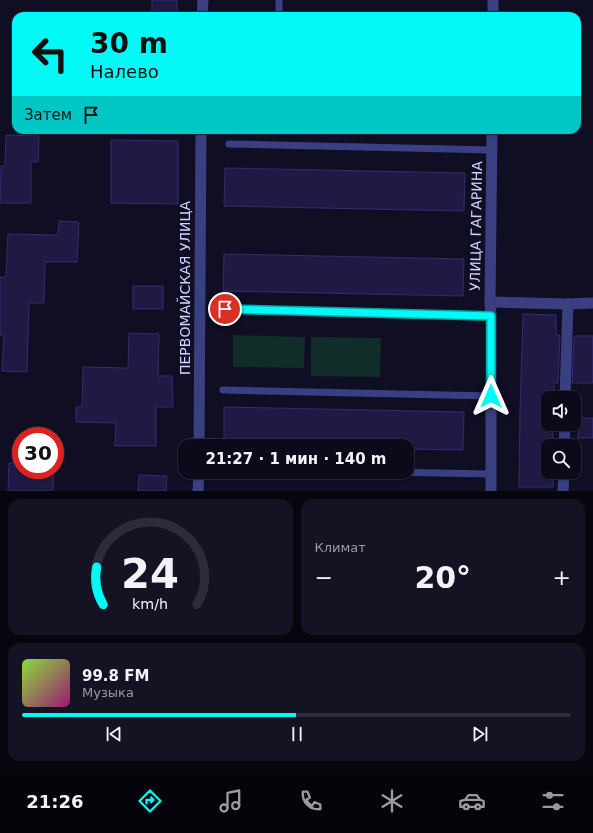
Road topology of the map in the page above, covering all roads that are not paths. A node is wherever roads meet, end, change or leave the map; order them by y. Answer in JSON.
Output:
{"nodes":[{"id":1,"x":203,"y":0,"type":"edge"},
{"id":2,"x":279,"y":0,"type":"edge"},
{"id":3,"x":493,"y":0,"type":"edge"},
{"id":4,"x":202,"y":12,"type":"edge"},
{"id":5,"x":279,"y":12,"type":"edge"},
{"id":6,"x":493,"y":12,"type":"edge"},
{"id":7,"x":201,"y":134,"type":"edge"},
{"id":8,"x":492,"y":134,"type":"edge"},
{"id":9,"x":229,"y":144,"type":"dead end"},
{"id":10,"x":492,"y":150,"type":"junction"},
{"id":11,"x":490,"y":302,"type":"junction"},
{"id":12,"x":593,"y":303,"type":"edge"},
{"id":13,"x":568,"y":304,"type":"junction"},
{"id":14,"x":225,"y":309,"type":"dead end"},
{"id":15,"x":491,"y":316,"type":"junction"},
{"id":16,"x":223,"y":390,"type":"dead end"},
{"id":17,"x":565,"y":391,"type":"edge"},
{"id":18,"x":491,"y":396,"type":"junction"},
{"id":19,"x":199,"y":439,"type":"edge"},
{"id":20,"x":414,"y":473,"type":"edge"},
{"id":21,"x":490,"y":474,"type":"junction"},
{"id":22,"x":199,"y":479,"type":"edge"},
{"id":23,"x":564,"y":479,"type":"edge"},
{"id":24,"x":198,"y":491,"type":"edge"},
{"id":25,"x":490,"y":491,"type":"edge"},
{"id":26,"x":563,"y":491,"type":"edge"}],
"edges":[{"from":1,"to":4,"type":"street"},
{"from":2,"to":5,"type":"lane"},
{"from":3,"to":6,"type":"street"},
{"from":7,"to":19,"type":"street","name":"ПЕРВОМАЙСКАЯ УЛИЦА"},
{"from":8,"to":10,"type":"street","name":"УЛИЦА ГАГАРИНА"},
{"from":9,"to":10,"type":"lane"},
{"from":10,"to":11,"type":"street","name":"УЛИЦА ГАГАРИНА"},
{"from":11,"to":13,"type":"street"},
{"from":11,"to":15,"type":"street","name":"УЛИЦА ГАГАРИНА"},
{"from":12,"to":13,"type":"street"},
{"from":13,"to":17,"type":"street"},
{"from":14,"to":15,"type":"lane"},
{"from":15,"to":18,"type":"street","name":"УЛИЦА ГАГАРИНА"},
{"from":16,"to":18,"type":"lane"},
{"from":18,"to":21,"type":"street","name":"УЛИЦА ГАГАРИНА"},
{"from":20,"to":21,"type":"lane"},
{"from":21,"to":25,"type":"street","name":"УЛИЦА ГАГАРИНА"},
{"from":22,"to":24,"type":"street"},
{"from":23,"to":26,"type":"street"}]}
